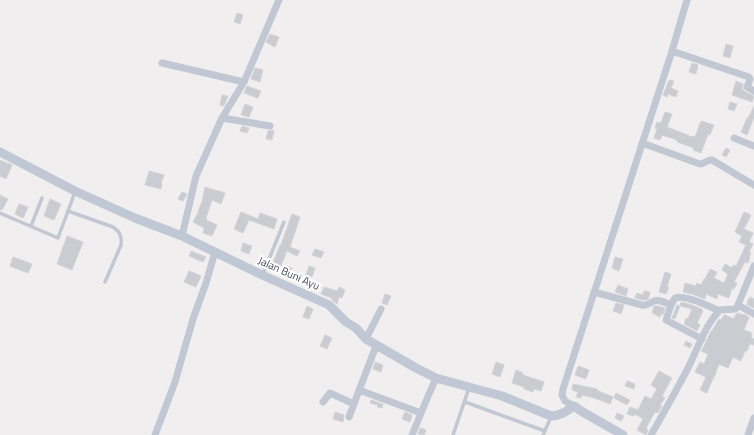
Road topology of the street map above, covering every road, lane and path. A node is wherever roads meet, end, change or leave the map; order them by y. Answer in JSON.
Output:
{"nodes":[{"id":1,"x":279,"y":0,"type":"edge"},
{"id":2,"x":686,"y":0,"type":"edge"},
{"id":3,"x":672,"y":51,"type":"junction"},
{"id":4,"x":162,"y":63,"type":"dead end"},
{"id":5,"x":244,"y":82,"type":"junction"},
{"id":6,"x":754,"y":91,"type":"edge"},
{"id":7,"x":222,"y":118,"type":"junction"},
{"id":8,"x":270,"y":126,"type":"dead end"},
{"id":9,"x":734,"y":138,"type":"dead end"},
{"id":10,"x":642,"y":143,"type":"junction"},
{"id":11,"x":754,"y":146,"type":"edge"},
{"id":12,"x":0,"y":152,"type":"edge"},
{"id":13,"x":754,"y":184,"type":"edge"},
{"id":14,"x":75,"y":191,"type":"junction"},
{"id":15,"x":42,"y":198,"type":"dead end"},
{"id":16,"x":68,"y":211,"type":"junction"},
{"id":17,"x":0,"y":213,"type":"edge"},
{"id":18,"x":284,"y":222,"type":"dead end"},
{"id":19,"x":31,"y":226,"type":"junction"},
{"id":20,"x":182,"y":236,"type":"junction"},
{"id":21,"x":215,"y":252,"type":"junction"},
{"id":22,"x":754,"y":266,"type":"edge"},
{"id":23,"x":262,"y":275,"type":"junction"},
{"id":24,"x":105,"y":282,"type":"dead end"},
{"id":25,"x":594,"y":292,"type":"junction"},
{"id":26,"x":671,"y":305,"type":"junction"},
{"id":27,"x":738,"y":305,"type":"junction"},
{"id":28,"x":381,"y":309,"type":"dead end"},
{"id":29,"x":719,"y":311,"type":"junction"},
{"id":30,"x":754,"y":314,"type":"edge"},
{"id":31,"x":366,"y":339,"type":"junction"},
{"id":32,"x":702,"y":339,"type":"junction"},
{"id":33,"x":376,"y":346,"type":"junction"},
{"id":34,"x":436,"y":378,"type":"junction"},
{"id":35,"x":470,"y":387,"type":"junction"},
{"id":36,"x":359,"y":390,"type":"junction"},
{"id":37,"x":323,"y":402,"type":"dead end"},
{"id":38,"x":465,"y":402,"type":"junction"},
{"id":39,"x":354,"y":404,"type":"junction"},
{"id":40,"x":569,"y":409,"type":"junction"},
{"id":41,"x":421,"y":413,"type":"junction"},
{"id":42,"x":551,"y":416,"type":"junction"},
{"id":43,"x":349,"y":417,"type":"dead end"},
{"id":44,"x":754,"y":418,"type":"edge"},
{"id":45,"x":544,"y":433,"type":"edge"},
{"id":46,"x":155,"y":435,"type":"edge"},
{"id":47,"x":412,"y":435,"type":"edge"},
{"id":48,"x":453,"y":435,"type":"edge"},
{"id":49,"x":623,"y":435,"type":"edge"},
{"id":50,"x":651,"y":435,"type":"edge"},
{"id":51,"x":748,"y":435,"type":"edge"}],
"edges":[{"from":1,"to":5,"type":"street"},
{"from":2,"to":3,"type":"street"},
{"from":3,"to":6,"type":"street"},
{"from":3,"to":10,"type":"street"},
{"from":4,"to":5,"type":"street"},
{"from":5,"to":7,"type":"street"},
{"from":7,"to":8,"type":"street"},
{"from":7,"to":20,"type":"street"},
{"from":9,"to":11,"type":"street"},
{"from":10,"to":13,"type":"street"},
{"from":10,"to":25,"type":"street"},
{"from":12,"to":14,"type":"main road","name":"Jalan Buni Ayu"},
{"from":14,"to":16,"type":"lane"},
{"from":14,"to":20,"type":"main road","name":"Jalan Buni Ayu"},
{"from":15,"to":19,"type":"lane"},
{"from":16,"to":19,"type":"lane"},
{"from":16,"to":24,"type":"lane"},
{"from":17,"to":19,"type":"lane"},
{"from":18,"to":23,"type":"lane"},
{"from":20,"to":21,"type":"main road","name":"Jalan Buni Ayu"},
{"from":21,"to":23,"type":"main road","name":"Jalan Buni Ayu"},
{"from":21,"to":46,"type":"street"},
{"from":22,"to":27,"type":"street"},
{"from":23,"to":31,"type":"main road","name":"Jalan Buni Ayu"},
{"from":25,"to":26,"type":"street"},
{"from":25,"to":40,"type":"street"},
{"from":26,"to":29,"type":"street"},
{"from":26,"to":32,"type":"street"},
{"from":27,"to":29,"type":"street"},
{"from":27,"to":30,"type":"street"},
{"from":28,"to":31,"type":"street"},
{"from":29,"to":32,"type":"street"},
{"from":31,"to":33,"type":"main road","name":"Jalan Buni Ayu"},
{"from":32,"to":50,"type":"street"},
{"from":33,"to":34,"type":"main road","name":"Jalan Buni Ayu"},
{"from":33,"to":36,"type":"street"},
{"from":34,"to":35,"type":"main road","name":"Jalan Buni Ayu"},
{"from":34,"to":41,"type":"street"},
{"from":35,"to":38,"type":"lane"},
{"from":35,"to":42,"type":"main road","name":"Jalan Buni Ayu"},
{"from":36,"to":39,"type":"street"},
{"from":36,"to":41,"type":"street"},
{"from":37,"to":39,"type":"street"},
{"from":38,"to":45,"type":"lane"},
{"from":38,"to":48,"type":"lane"},
{"from":39,"to":43,"type":"street"},
{"from":40,"to":42,"type":"main road"},
{"from":40,"to":49,"type":"main road"},
{"from":41,"to":47,"type":"street"},
{"from":42,"to":45,"type":"lane"},
{"from":44,"to":51,"type":"street"}]}
